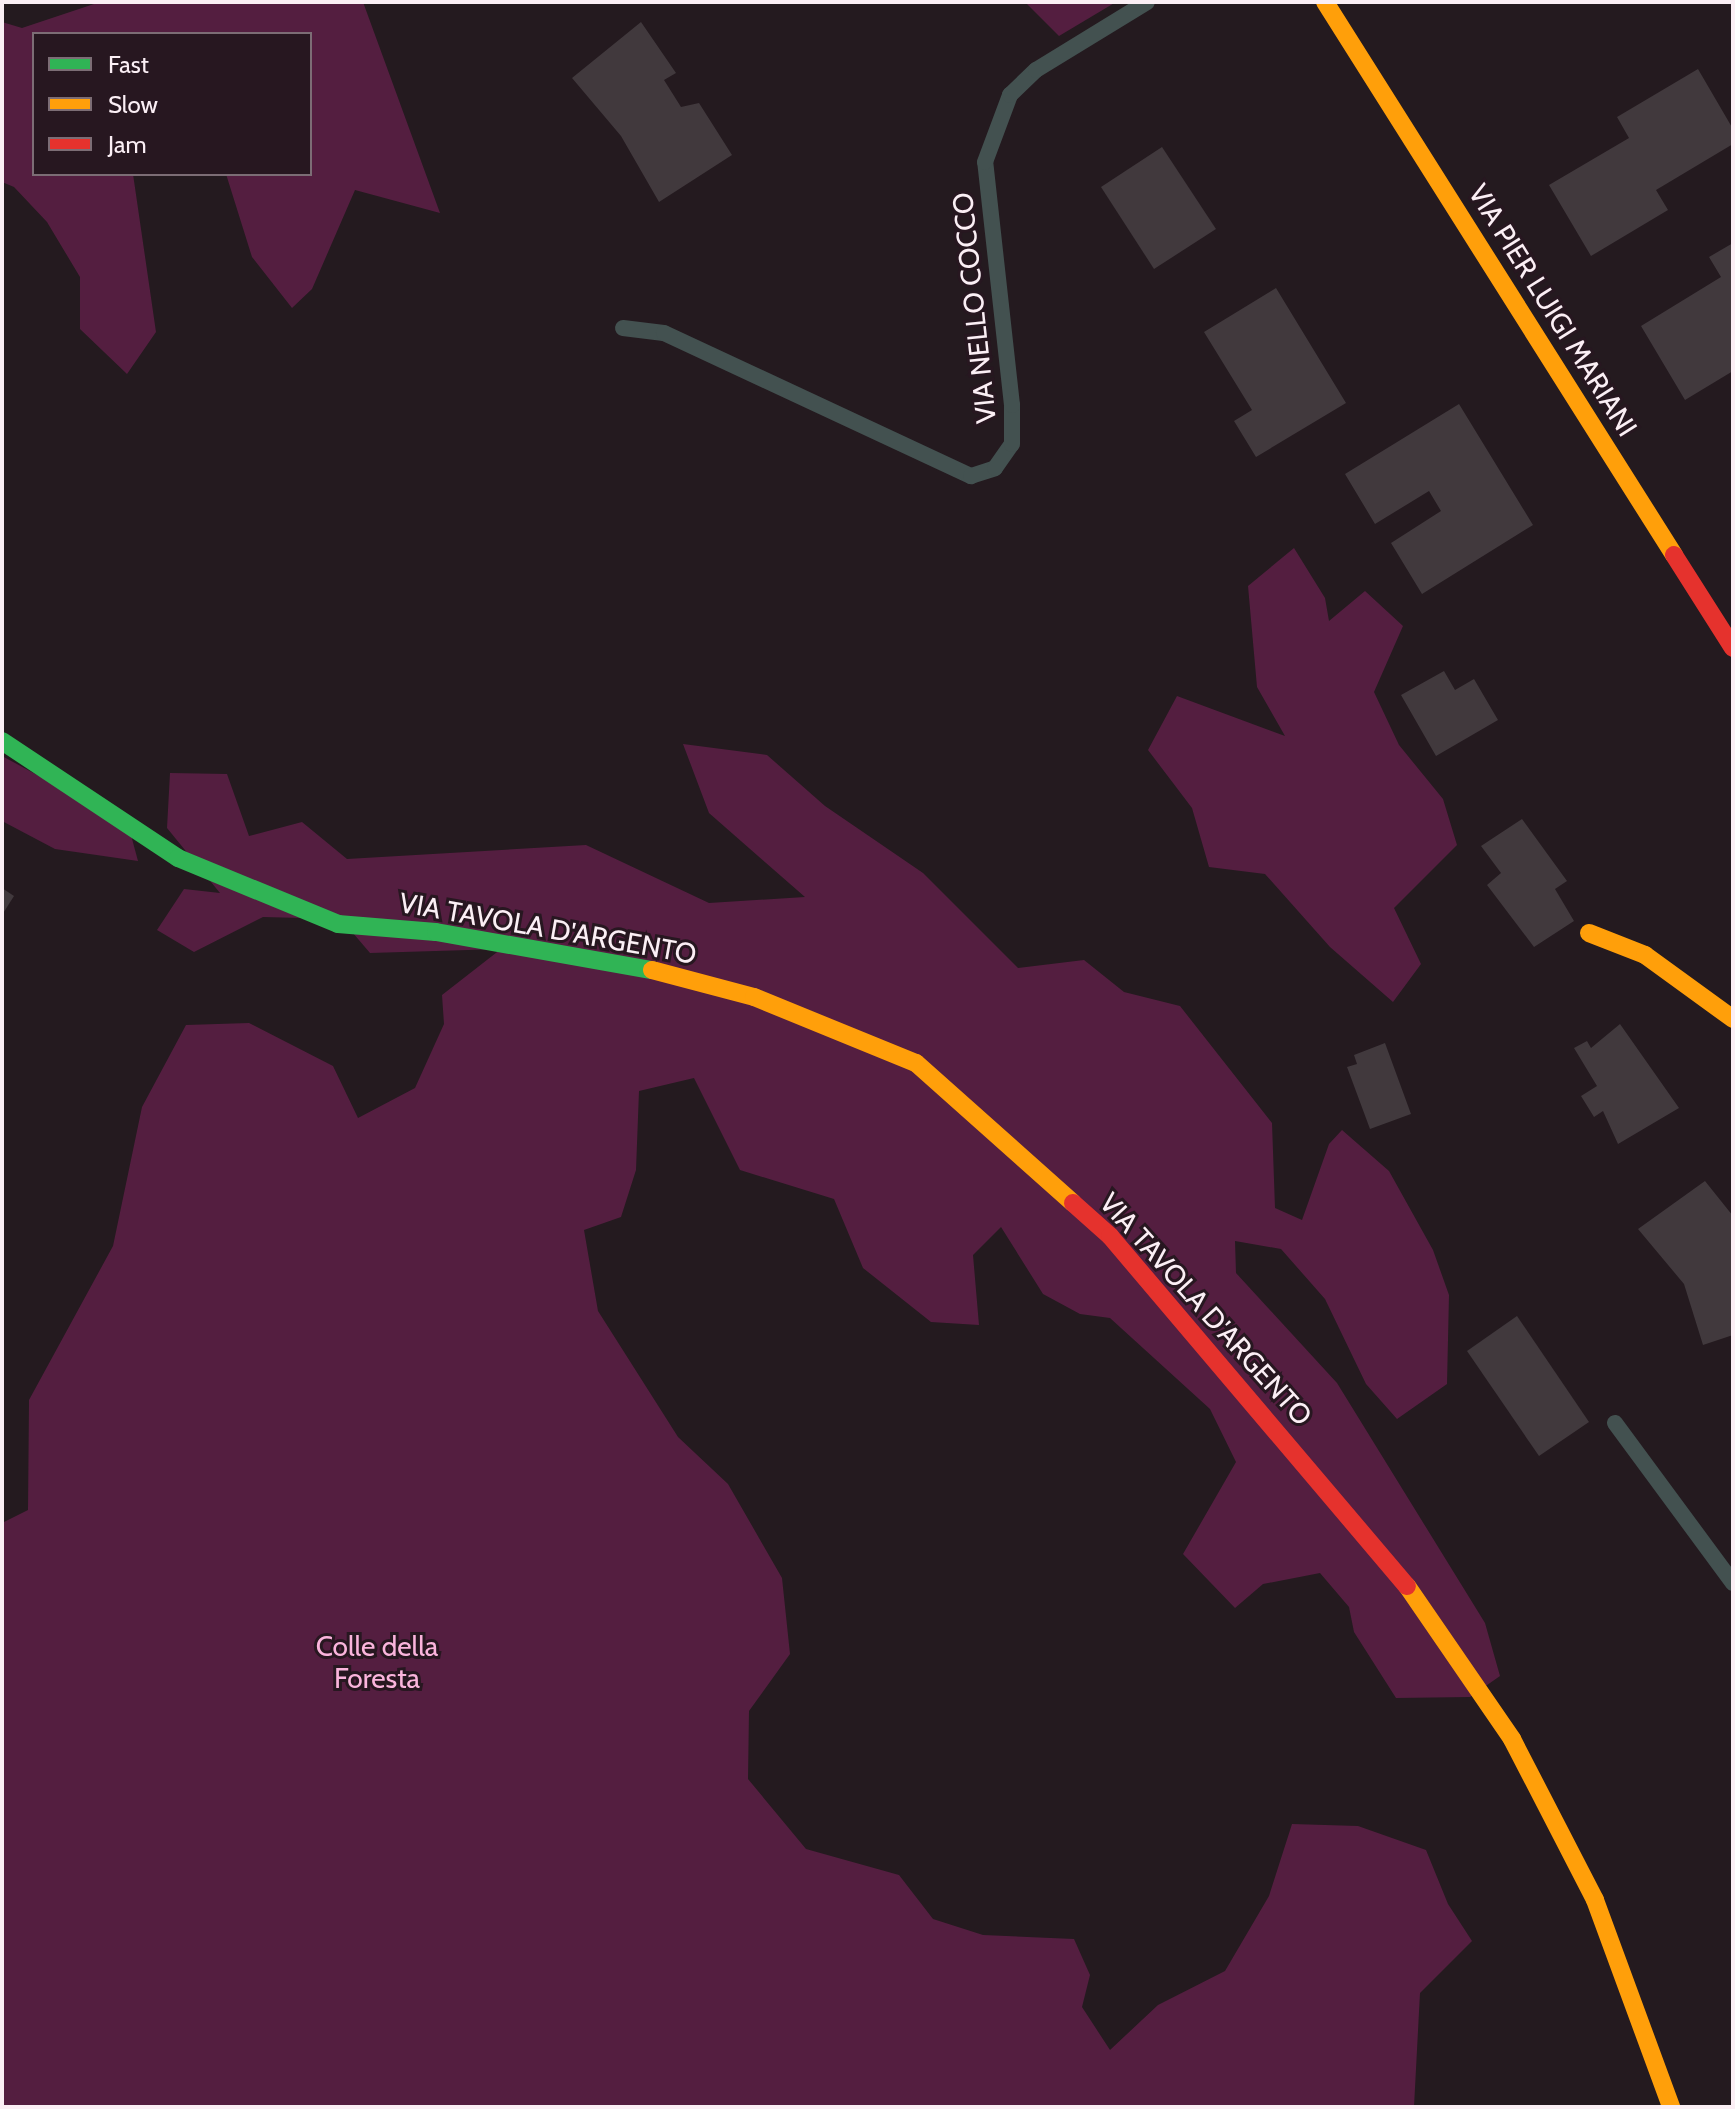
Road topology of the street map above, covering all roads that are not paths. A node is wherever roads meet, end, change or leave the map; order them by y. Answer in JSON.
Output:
{"nodes":[{"id":1,"x":1147,"y":2,"type":"edge"},
{"id":2,"x":1325,"y":2,"type":"edge"},
{"id":3,"x":623,"y":328,"type":"dead end"},
{"id":4,"x":1733,"y":648,"type":"edge"},
{"id":5,"x":2,"y":741,"type":"edge"},
{"id":6,"x":1589,"y":933,"type":"dead end"},
{"id":7,"x":1733,"y":1019,"type":"edge"},
{"id":8,"x":1615,"y":1423,"type":"dead end"},
{"id":9,"x":1733,"y":1583,"type":"edge"},
{"id":10,"x":1671,"y":2107,"type":"edge"}],
"edges":[{"from":1,"to":3,"type":"lane","name":"VIA NELLO COCCO"},
{"from":2,"to":4,"type":"street","name":"VIA PIER LUIGI MARIANI"},
{"from":5,"to":10,"type":"street","name":"VIA TAVOLA D'ARGENTO"},
{"from":6,"to":7,"type":"street"},
{"from":8,"to":9,"type":"lane"}]}
